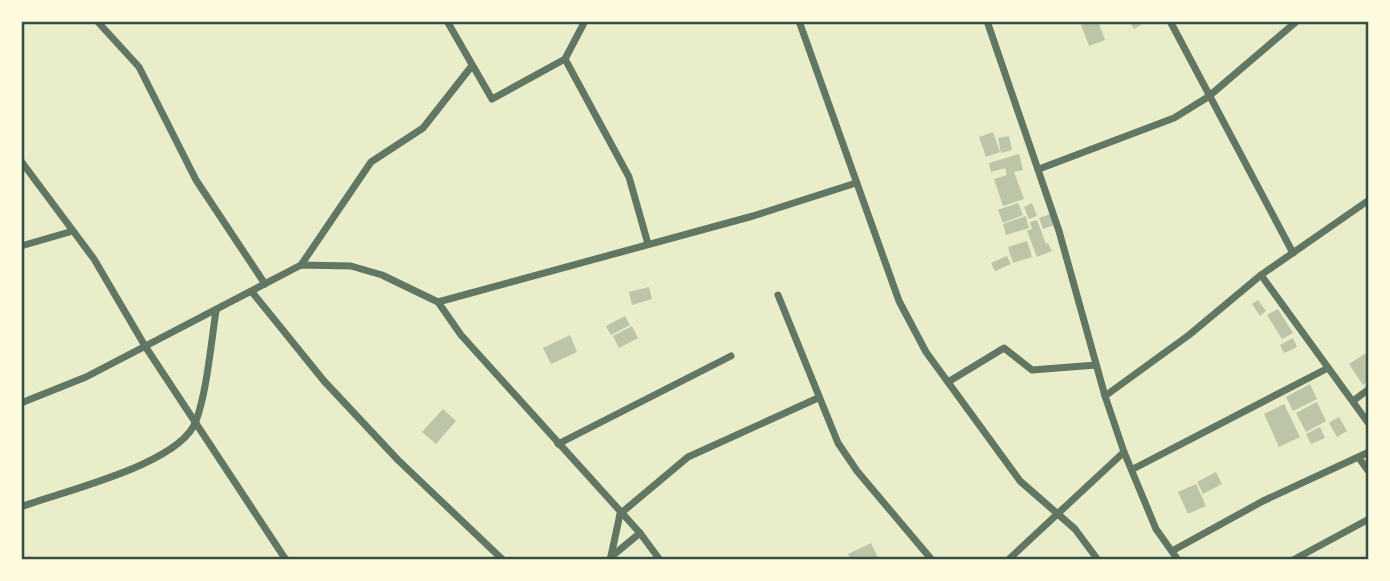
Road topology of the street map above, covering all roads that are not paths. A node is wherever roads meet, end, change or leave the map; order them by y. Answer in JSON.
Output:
{"nodes":[{"id":1,"x":97,"y":21,"type":"edge"},
{"id":2,"x":447,"y":21,"type":"edge"},
{"id":3,"x":585,"y":21,"type":"edge"},
{"id":4,"x":799,"y":21,"type":"edge"},
{"id":5,"x":808,"y":21,"type":"edge"},
{"id":6,"x":988,"y":21,"type":"edge"},
{"id":7,"x":1170,"y":21,"type":"edge"},
{"id":8,"x":1297,"y":21,"type":"edge"},
{"id":9,"x":803,"y":32,"type":"junction"},
{"id":10,"x":565,"y":59,"type":"junction"},
{"id":11,"x":471,"y":67,"type":"junction"},
{"id":12,"x":1208,"y":97,"type":"junction"},
{"id":13,"x":21,"y":160,"type":"edge"},
{"id":14,"x":1039,"y":169,"type":"junction"},
{"id":15,"x":856,"y":183,"type":"junction"},
{"id":16,"x":1369,"y":200,"type":"edge"},
{"id":17,"x":73,"y":231,"type":"junction"},
{"id":18,"x":648,"y":244,"type":"junction"},
{"id":19,"x":21,"y":246,"type":"edge"},
{"id":20,"x":1293,"y":253,"type":"junction"},
{"id":21,"x":301,"y":265,"type":"junction"},
{"id":22,"x":1261,"y":275,"type":"junction"},
{"id":23,"x":265,"y":284,"type":"junction"},
{"id":24,"x":252,"y":292,"type":"junction"},
{"id":25,"x":778,"y":295,"type":"dead end"},
{"id":26,"x":438,"y":302,"type":"junction"},
{"id":27,"x":216,"y":310,"type":"junction"},
{"id":28,"x":145,"y":346,"type":"junction"},
{"id":29,"x":732,"y":356,"type":"dead end"},
{"id":30,"x":1096,"y":365,"type":"junction"},
{"id":31,"x":1328,"y":368,"type":"junction"},
{"id":32,"x":948,"y":382,"type":"junction"},
{"id":33,"x":1369,"y":389,"type":"edge"},
{"id":34,"x":1105,"y":396,"type":"junction"},
{"id":35,"x":818,"y":398,"type":"junction"},
{"id":36,"x":1353,"y":401,"type":"junction"},
{"id":37,"x":21,"y":403,"type":"edge"},
{"id":38,"x":195,"y":424,"type":"junction"},
{"id":39,"x":1369,"y":424,"type":"edge"},
{"id":40,"x":558,"y":444,"type":"junction"},
{"id":41,"x":1124,"y":452,"type":"junction"},
{"id":42,"x":1369,"y":452,"type":"edge"},
{"id":43,"x":1359,"y":458,"type":"junction"},
{"id":44,"x":1133,"y":469,"type":"junction"},
{"id":45,"x":1369,"y":472,"type":"edge"},
{"id":46,"x":21,"y":507,"type":"edge"},
{"id":47,"x":620,"y":513,"type":"junction"},
{"id":48,"x":1056,"y":513,"type":"junction"},
{"id":49,"x":1369,"y":519,"type":"edge"},
{"id":50,"x":640,"y":534,"type":"junction"},
{"id":51,"x":1171,"y":551,"type":"junction"},
{"id":52,"x":610,"y":558,"type":"edge"},
{"id":53,"x":286,"y":560,"type":"edge"},
{"id":54,"x":503,"y":560,"type":"edge"},
{"id":55,"x":660,"y":560,"type":"edge"},
{"id":56,"x":932,"y":560,"type":"edge"},
{"id":57,"x":1008,"y":560,"type":"edge"},
{"id":58,"x":1098,"y":560,"type":"edge"},
{"id":59,"x":1178,"y":560,"type":"edge"},
{"id":60,"x":1293,"y":560,"type":"edge"}],
"edges":[{"from":1,"to":23,"type":"street"},
{"from":2,"to":11,"type":"street"},
{"from":3,"to":10,"type":"street"},
{"from":4,"to":9,"type":"street"},
{"from":5,"to":9,"type":"street"},
{"from":6,"to":14,"type":"street"},
{"from":7,"to":12,"type":"street"},
{"from":8,"to":12,"type":"street"},
{"from":9,"to":15,"type":"street"},
{"from":10,"to":11,"type":"street"},
{"from":10,"to":18,"type":"street"},
{"from":11,"to":21,"type":"street"},
{"from":12,"to":14,"type":"street"},
{"from":12,"to":20,"type":"street"},
{"from":13,"to":17,"type":"street"},
{"from":14,"to":30,"type":"street"},
{"from":15,"to":18,"type":"street"},
{"from":15,"to":32,"type":"street"},
{"from":16,"to":20,"type":"street"},
{"from":17,"to":19,"type":"street"},
{"from":17,"to":28,"type":"street"},
{"from":18,"to":26,"type":"street"},
{"from":20,"to":22,"type":"street"},
{"from":21,"to":23,"type":"street"},
{"from":21,"to":26,"type":"street"},
{"from":22,"to":31,"type":"street"},
{"from":22,"to":34,"type":"street"},
{"from":23,"to":24,"type":"street"},
{"from":24,"to":27,"type":"street"},
{"from":24,"to":54,"type":"street"},
{"from":25,"to":35,"type":"street"},
{"from":26,"to":40,"type":"street"},
{"from":27,"to":28,"type":"street"},
{"from":27,"to":38,"type":"street"},
{"from":28,"to":37,"type":"street"},
{"from":28,"to":38,"type":"street"},
{"from":29,"to":40,"type":"street"},
{"from":30,"to":32,"type":"street"},
{"from":30,"to":34,"type":"street"},
{"from":31,"to":36,"type":"street"},
{"from":31,"to":44,"type":"street"},
{"from":32,"to":48,"type":"street"},
{"from":33,"to":36,"type":"street"},
{"from":34,"to":41,"type":"street"},
{"from":35,"to":47,"type":"street"},
{"from":35,"to":56,"type":"street"},
{"from":36,"to":39,"type":"street"},
{"from":38,"to":46,"type":"street"},
{"from":38,"to":53,"type":"street"},
{"from":40,"to":47,"type":"street"},
{"from":41,"to":44,"type":"street"},
{"from":41,"to":48,"type":"street"},
{"from":42,"to":43,"type":"street"},
{"from":43,"to":45,"type":"street"},
{"from":43,"to":51,"type":"street"},
{"from":44,"to":51,"type":"street"},
{"from":47,"to":50,"type":"street"},
{"from":47,"to":52,"type":"street"},
{"from":48,"to":57,"type":"street"},
{"from":48,"to":58,"type":"street"},
{"from":49,"to":60,"type":"street"},
{"from":50,"to":52,"type":"street"},
{"from":50,"to":55,"type":"street"},
{"from":51,"to":59,"type":"street"}]}
